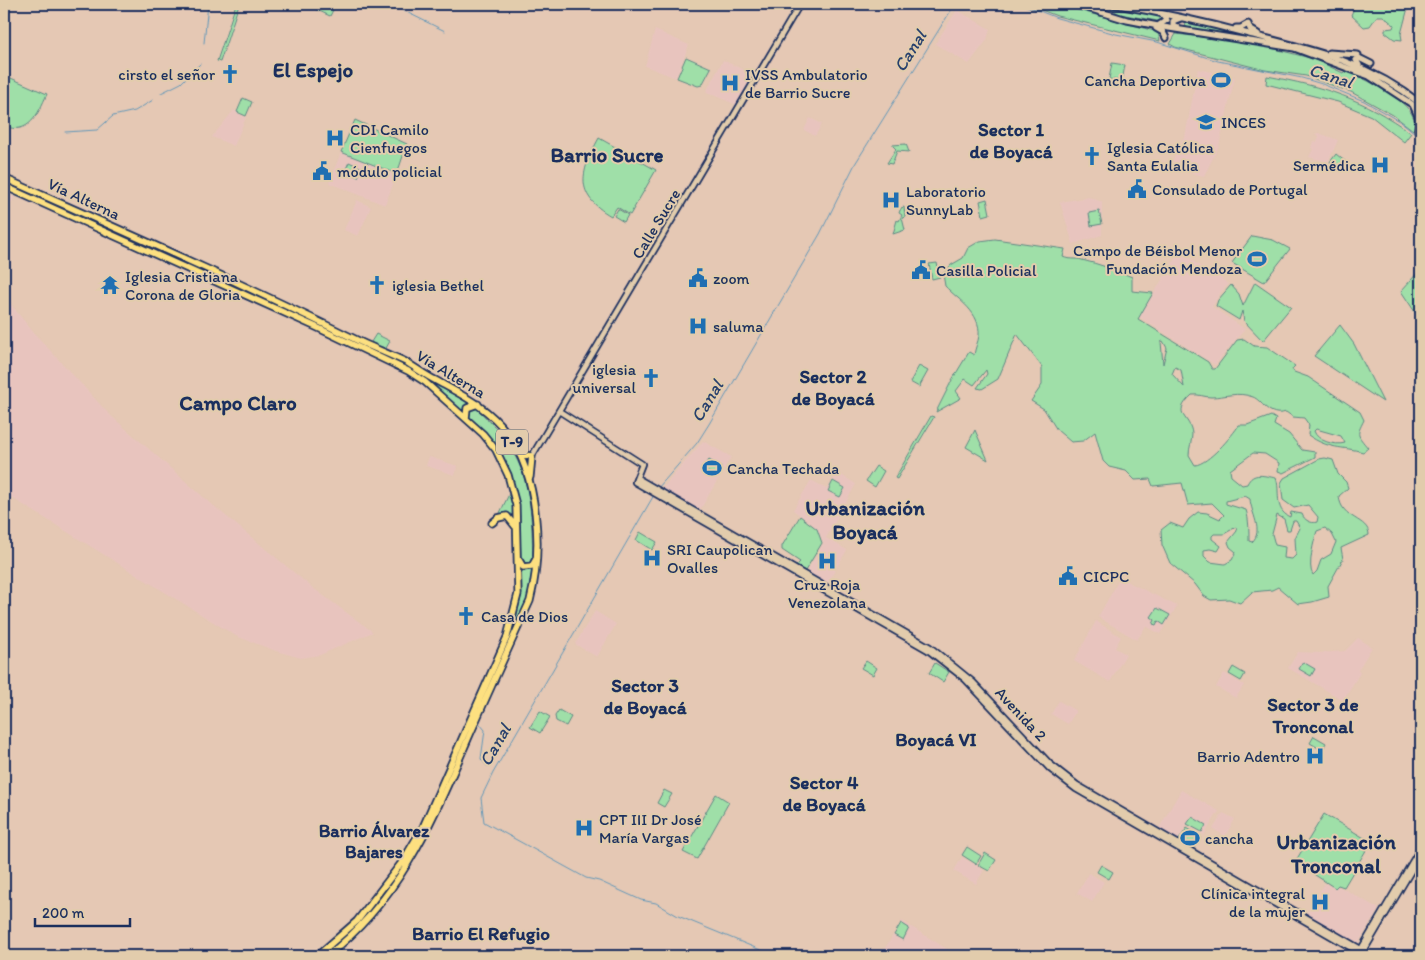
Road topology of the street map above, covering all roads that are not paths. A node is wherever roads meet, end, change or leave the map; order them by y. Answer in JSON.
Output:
{"nodes":[{"id":1,"x":800,"y":4,"type":"edge"},
{"id":2,"x":1075,"y":4,"type":"edge"},
{"id":3,"x":1112,"y":4,"type":"edge"},
{"id":4,"x":1161,"y":13,"type":"junction"},
{"id":5,"x":1192,"y":19,"type":"junction"},
{"id":6,"x":1149,"y":24,"type":"junction"},
{"id":7,"x":1156,"y":26,"type":"junction"},
{"id":8,"x":1231,"y":28,"type":"junction"},
{"id":9,"x":1188,"y":31,"type":"junction"},
{"id":10,"x":1263,"y":37,"type":"junction"},
{"id":11,"x":1326,"y":53,"type":"junction"},
{"id":12,"x":1358,"y":55,"type":"dead end"},
{"id":13,"x":1371,"y":64,"type":"dead end"},
{"id":14,"x":1362,"y":67,"type":"junction"},
{"id":15,"x":1407,"y":99,"type":"junction"},
{"id":16,"x":1421,"y":104,"type":"edge"},
{"id":17,"x":1421,"y":110,"type":"edge"},
{"id":18,"x":1420,"y":129,"type":"edge"},
{"id":19,"x":4,"y":178,"type":"edge"},
{"id":20,"x":4,"y":186,"type":"edge"},
{"id":21,"x":478,"y":404,"type":"junction"},
{"id":22,"x":559,"y":411,"type":"junction"},
{"id":23,"x":466,"y":418,"type":"junction"},
{"id":24,"x":512,"y":444,"type":"junction"},
{"id":25,"x":532,"y":456,"type":"junction"},
{"id":26,"x":531,"y":487,"type":"junction"},
{"id":27,"x":492,"y":523,"type":"dead end"},
{"id":28,"x":517,"y":531,"type":"junction"},
{"id":29,"x":517,"y":556,"type":"junction"},
{"id":30,"x":536,"y":556,"type":"junction"},
{"id":31,"x":1421,"y":847,"type":"edge"},
{"id":32,"x":1421,"y":854,"type":"edge"},
{"id":33,"x":1362,"y":952,"type":"junction"},
{"id":34,"x":317,"y":956,"type":"edge"},
{"id":35,"x":327,"y":956,"type":"edge"}],
"edges":[{"from":1,"to":22,"type":"street","name":"Calle Sucre"},
{"from":2,"to":6,"type":"main road"},
{"from":3,"to":4,"type":"main road"},
{"from":4,"to":5,"type":"main road"},
{"from":4,"to":7,"type":"main road"},
{"from":5,"to":8,"type":"main road"},
{"from":5,"to":9,"type":"main road"},
{"from":6,"to":7,"type":"main road"},
{"from":6,"to":9,"type":"main road"},
{"from":7,"to":9,"type":"main road"},
{"from":8,"to":10,"type":"main road"},
{"from":8,"to":10,"type":"main road"},
{"from":9,"to":15,"type":"main road"},
{"from":10,"to":11,"type":"main road"},
{"from":11,"to":12,"type":"main road"},
{"from":11,"to":14,"type":"main road"},
{"from":13,"to":14,"type":"main road"},
{"from":14,"to":16,"type":"main road"},
{"from":15,"to":17,"type":"main road"},
{"from":15,"to":18,"type":"main road"},
{"from":19,"to":21,"type":"highway","name":"Vía Alterna","number":"T-9"},
{"from":20,"to":23,"type":"highway","name":"Vía Alterna","number":"T-9"},
{"from":21,"to":23,"type":"highway"},
{"from":21,"to":24,"type":"highway","name":"Vía Alterna","number":"T-9"},
{"from":22,"to":25,"type":"street","name":"Calle Sucre"},
{"from":22,"to":33,"type":"street","name":"Avenida 2"},
{"from":23,"to":28,"type":"highway","name":"Vía Alterna","number":"T-9"},
{"from":24,"to":25,"type":"highway"},
{"from":24,"to":26,"type":"highway","name":"Vía Alterna","number":"T-9"},
{"from":25,"to":26,"type":"highway"},
{"from":26,"to":30,"type":"highway","name":"Vía Alterna","number":"T-9"},
{"from":27,"to":28,"type":"highway"},
{"from":28,"to":29,"type":"highway","name":"Vía Alterna","number":"T-9"},
{"from":29,"to":30,"type":"highway"},
{"from":29,"to":34,"type":"highway","name":"Vía Alterna","number":"T-9"},
{"from":30,"to":35,"type":"highway","name":"Vía Alterna","number":"T-9"},
{"from":31,"to":33,"type":"street"},
{"from":32,"to":33,"type":"street"}]}
